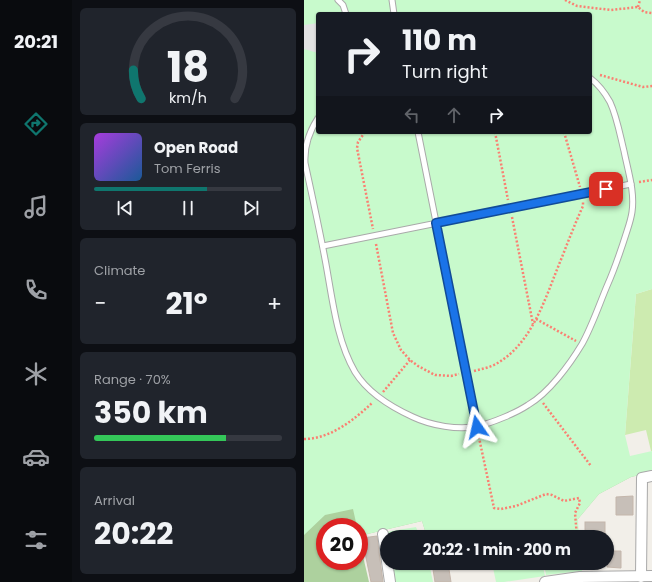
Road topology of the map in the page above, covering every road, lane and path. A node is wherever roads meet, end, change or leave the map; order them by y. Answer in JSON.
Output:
{"nodes":[{"id":1,"x":338,"y":0,"type":"edge"},
{"id":2,"x":392,"y":0,"type":"edge"},
{"id":3,"x":565,"y":0,"type":"edge"},
{"id":4,"x":640,"y":0,"type":"edge"},
{"id":5,"x":638,"y":7,"type":"junction"},
{"id":6,"x":345,"y":12,"type":"edge"},
{"id":7,"x":394,"y":12,"type":"edge"},
{"id":8,"x":652,"y":13,"type":"edge"},
{"id":9,"x":592,"y":79,"type":"edge"},
{"id":10,"x":592,"y":80,"type":"edge"},
{"id":11,"x":652,"y":86,"type":"edge"},
{"id":12,"x":316,"y":122,"type":"edge"},
{"id":13,"x":364,"y":134,"type":"edge"},
{"id":14,"x":418,"y":134,"type":"edge"},
{"id":15,"x":495,"y":134,"type":"edge"},
{"id":16,"x":565,"y":134,"type":"edge"},
{"id":17,"x":304,"y":150,"type":"edge"},
{"id":18,"x":304,"y":150,"type":"edge"},
{"id":19,"x":652,"y":180,"type":"edge"},
{"id":20,"x":631,"y":184,"type":"junction"},
{"id":21,"x":582,"y":194,"type":"junction"},
{"id":22,"x":510,"y":208,"type":"junction"},
{"id":23,"x":436,"y":223,"type":"junction"},
{"id":24,"x":374,"y":236,"type":"junction"},
{"id":25,"x":323,"y":246,"type":"junction"},
{"id":26,"x":536,"y":319,"type":"junction"},
{"id":27,"x":533,"y":324,"type":"junction"},
{"id":28,"x":581,"y":345,"type":"junction"},
{"id":29,"x":410,"y":360,"type":"junction"},
{"id":30,"x":466,"y":372,"type":"junction"},
{"id":31,"x":378,"y":397,"type":"junction"},
{"id":32,"x":539,"y":397,"type":"junction"},
{"id":33,"x":477,"y":427,"type":"junction"},
{"id":34,"x":304,"y":439,"type":"edge"},
{"id":35,"x":591,"y":466,"type":"dead end"},
{"id":36,"x":652,"y":476,"type":"edge"},
{"id":37,"x":576,"y":530,"type":"edge"},
{"id":38,"x":388,"y":570,"type":"edge"},
{"id":39,"x":641,"y":576,"type":"junction"},
{"id":40,"x":652,"y":576,"type":"edge"},
{"id":41,"x":574,"y":580,"type":"edge"},
{"id":42,"x":390,"y":582,"type":"edge"},
{"id":43,"x":544,"y":582,"type":"edge"}],
"edges":[{"from":1,"to":6,"type":"lane"},
{"from":2,"to":7,"type":"lane"},
{"from":3,"to":5,"type":"path"},
{"from":4,"to":5,"type":"path"},
{"from":5,"to":8,"type":"path"},
{"from":9,"to":11,"type":"path"},
{"from":10,"to":20,"type":"lane"},
{"from":12,"to":18,"type":"lane"},
{"from":13,"to":24,"type":"path"},
{"from":14,"to":23,"type":"lane"},
{"from":15,"to":22,"type":"path"},
{"from":16,"to":21,"type":"path"},
{"from":17,"to":25,"type":"lane"},
{"from":19,"to":20,"type":"path"},
{"from":20,"to":21,"type":"lane"},
{"from":20,"to":28,"type":"lane"},
{"from":21,"to":22,"type":"lane"},
{"from":21,"to":26,"type":"path"},
{"from":22,"to":23,"type":"lane"},
{"from":22,"to":27,"type":"path"},
{"from":23,"to":24,"type":"lane"},
{"from":23,"to":30,"type":"lane"},
{"from":24,"to":25,"type":"lane"},
{"from":24,"to":29,"type":"path"},
{"from":25,"to":31,"type":"lane"},
{"from":26,"to":27,"type":"path"},
{"from":26,"to":28,"type":"path"},
{"from":27,"to":30,"type":"path"},
{"from":28,"to":32,"type":"lane"},
{"from":29,"to":30,"type":"path"},
{"from":29,"to":31,"type":"path"},
{"from":30,"to":33,"type":"lane"},
{"from":31,"to":33,"type":"lane"},
{"from":31,"to":34,"type":"path"},
{"from":32,"to":33,"type":"lane"},
{"from":32,"to":35,"type":"path"},
{"from":33,"to":37,"type":"path"},
{"from":36,"to":39,"type":"street"},
{"from":38,"to":42,"type":"street"},
{"from":39,"to":40,"type":"street"},
{"from":39,"to":41,"type":"street"},
{"from":41,"to":43,"type":"street"}]}
